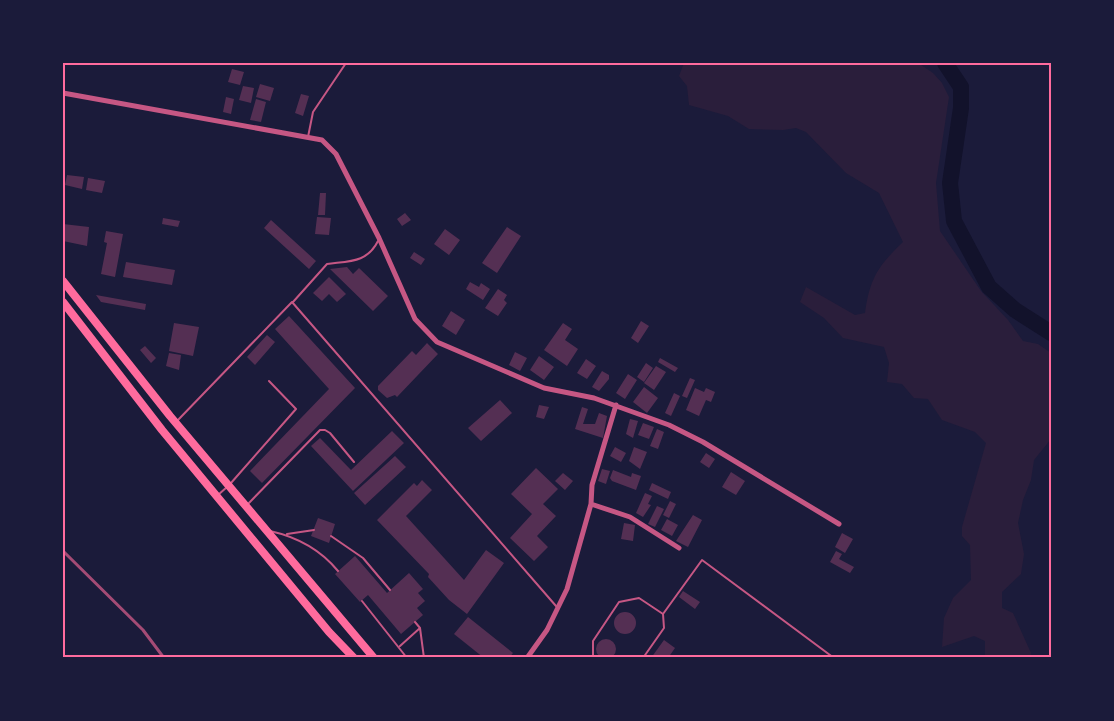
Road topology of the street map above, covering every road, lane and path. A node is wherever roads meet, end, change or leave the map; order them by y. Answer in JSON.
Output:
{"nodes":[{"id":1,"x":345,"y":63,"type":"edge"},
{"id":2,"x":63,"y":93,"type":"edge"},
{"id":3,"x":308,"y":137,"type":"junction"},
{"id":4,"x":379,"y":238,"type":"junction"},
{"id":5,"x":63,"y":281,"type":"edge"},
{"id":6,"x":292,"y":302,"type":"junction"},
{"id":7,"x":63,"y":303,"type":"edge"},
{"id":8,"x":269,"y":381,"type":"dead end"},
{"id":9,"x":616,"y":405,"type":"junction"},
{"id":10,"x":175,"y":422,"type":"junction"},
{"id":11,"x":354,"y":462,"type":"dead end"},
{"id":12,"x":229,"y":486,"type":"junction"},
{"id":13,"x":217,"y":496,"type":"junction"},
{"id":14,"x":591,"y":504,"type":"junction"},
{"id":15,"x":246,"y":506,"type":"junction"},
{"id":16,"x":839,"y":524,"type":"dead end"},
{"id":17,"x":266,"y":530,"type":"junction"},
{"id":18,"x":314,"y":530,"type":"dead end"},
{"id":19,"x":285,"y":534,"type":"junction"},
{"id":20,"x":331,"y":536,"type":"dead end"},
{"id":21,"x":680,"y":548,"type":"dead end"},
{"id":22,"x":338,"y":571,"type":"dead end"},
{"id":23,"x":390,"y":590,"type":"dead end"},
{"id":24,"x":362,"y":601,"type":"dead end"},
{"id":25,"x":558,"y":608,"type":"junction"},
{"id":26,"x":663,"y":614,"type":"junction"},
{"id":27,"x":416,"y":622,"type":"dead end"},
{"id":28,"x":420,"y":628,"type":"junction"},
{"id":29,"x":400,"y":646,"type":"junction"},
{"id":30,"x":354,"y":658,"type":"edge"},
{"id":31,"x":374,"y":658,"type":"edge"},
{"id":32,"x":407,"y":658,"type":"edge"},
{"id":33,"x":424,"y":658,"type":"edge"},
{"id":34,"x":527,"y":658,"type":"edge"},
{"id":35,"x":593,"y":658,"type":"edge"},
{"id":36,"x":643,"y":658,"type":"edge"},
{"id":37,"x":834,"y":658,"type":"edge"}],
"edges":[{"from":1,"to":3,"type":"lane"},
{"from":2,"to":3,"type":"street"},
{"from":3,"to":4,"type":"street"},
{"from":4,"to":6,"type":"lane"},
{"from":4,"to":9,"type":"street"},
{"from":5,"to":10,"type":"main road"},
{"from":6,"to":10,"type":"lane"},
{"from":6,"to":25,"type":"lane"},
{"from":7,"to":13,"type":"main road"},
{"from":8,"to":12,"type":"lane"},
{"from":9,"to":14,"type":"street"},
{"from":9,"to":16,"type":"street"},
{"from":10,"to":12,"type":"main road"},
{"from":11,"to":15,"type":"lane"},
{"from":12,"to":13,"type":"lane"},
{"from":12,"to":15,"type":"main road"},
{"from":13,"to":30,"type":"main road"},
{"from":14,"to":21,"type":"street"},
{"from":14,"to":25,"type":"street"},
{"from":15,"to":17,"type":"main road"},
{"from":17,"to":19,"type":"lane"},
{"from":17,"to":31,"type":"main road"},
{"from":18,"to":19,"type":"lane"},
{"from":19,"to":22,"type":"lane"},
{"from":20,"to":23,"type":"lane"},
{"from":24,"to":29,"type":"lane"},
{"from":25,"to":34,"type":"street"},
{"from":26,"to":35,"type":"lane"},
{"from":26,"to":36,"type":"lane"},
{"from":26,"to":37,"type":"lane"},
{"from":27,"to":28,"type":"lane"},
{"from":28,"to":29,"type":"lane"},
{"from":28,"to":33,"type":"lane"},
{"from":29,"to":32,"type":"lane"}]}
